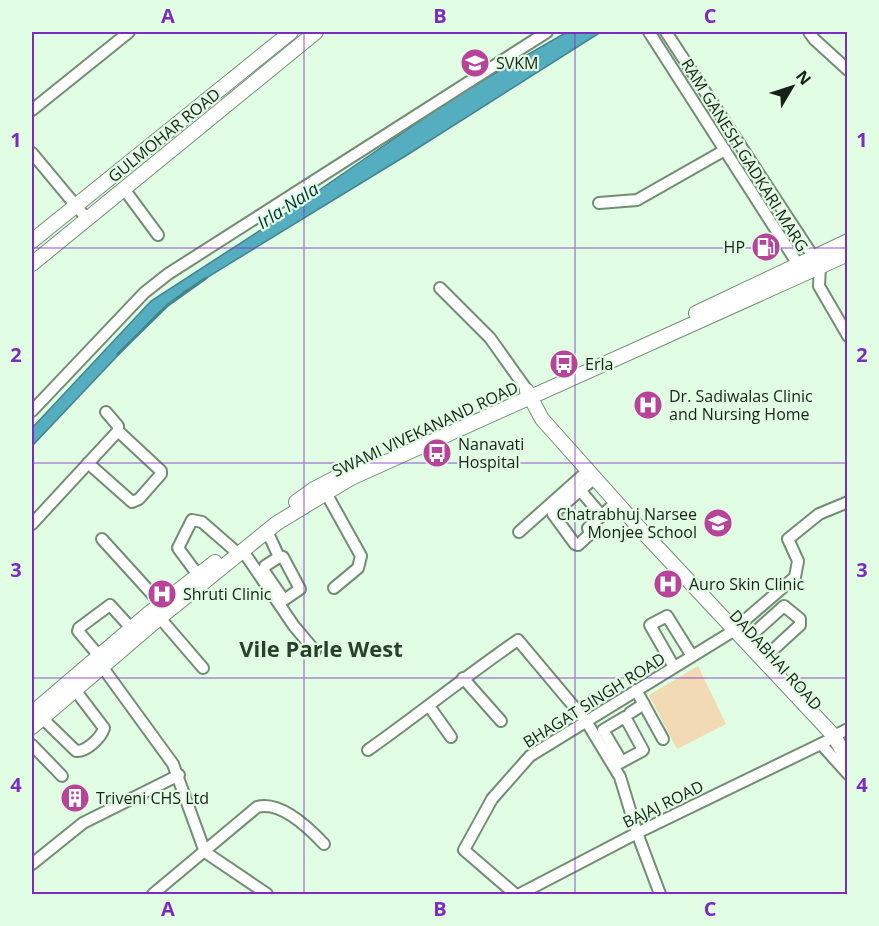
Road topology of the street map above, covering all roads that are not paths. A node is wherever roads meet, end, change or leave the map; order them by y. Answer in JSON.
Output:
{"nodes":[{"id":1,"x":129,"y":32,"type":"edge"},
{"id":2,"x":291,"y":32,"type":"edge"},
{"id":3,"x":316,"y":32,"type":"edge"},
{"id":4,"x":547,"y":32,"type":"edge"},
{"id":5,"x":649,"y":32,"type":"edge"},
{"id":6,"x":666,"y":32,"type":"edge"},
{"id":7,"x":809,"y":32,"type":"edge"},
{"id":8,"x":848,"y":70,"type":"edge"},
{"id":9,"x":32,"y":110,"type":"edge"},
{"id":10,"x":725,"y":150,"type":"junction"},
{"id":11,"x":32,"y":153,"type":"edge"},
{"id":12,"x":124,"y":189,"type":"junction"},
{"id":13,"x":599,"y":203,"type":"dead end"},
{"id":14,"x":75,"y":205,"type":"junction"},
{"id":15,"x":87,"y":219,"type":"junction"},
{"id":16,"x":158,"y":235,"type":"dead end"},
{"id":17,"x":32,"y":241,"type":"edge"},
{"id":18,"x":848,"y":242,"type":"edge"},
{"id":19,"x":848,"y":254,"type":"edge"},
{"id":20,"x":816,"y":262,"type":"junction"},
{"id":21,"x":32,"y":264,"type":"edge"},
{"id":22,"x":801,"y":269,"type":"junction"},
{"id":23,"x":819,"y":286,"type":"junction"},
{"id":24,"x":440,"y":288,"type":"dead end"},
{"id":25,"x":848,"y":336,"type":"edge"},
{"id":26,"x":525,"y":393,"type":"junction"},
{"id":27,"x":32,"y":411,"type":"edge"},
{"id":28,"x":106,"y":412,"type":"dead end"},
{"id":29,"x":118,"y":431,"type":"junction"},
{"id":30,"x":88,"y":463,"type":"junction"},
{"id":31,"x":584,"y":482,"type":"junction"},
{"id":32,"x":326,"y":494,"type":"junction"},
{"id":33,"x":848,"y":502,"type":"edge"},
{"id":34,"x":552,"y":508,"type":"junction"},
{"id":35,"x":606,"y":512,"type":"junction"},
{"id":36,"x":32,"y":524,"type":"edge"},
{"id":37,"x":267,"y":531,"type":"junction"},
{"id":38,"x":519,"y":532,"type":"dead end"},
{"id":39,"x":102,"y":539,"type":"dead end"},
{"id":40,"x":238,"y":550,"type":"junction"},
{"id":41,"x":279,"y":557,"type":"dead end"},
{"id":42,"x":141,"y":573,"type":"dead end"},
{"id":43,"x":198,"y":574,"type":"junction"},
{"id":44,"x":334,"y":588,"type":"dead end"},
{"id":45,"x":162,"y":608,"type":"junction"},
{"id":46,"x":131,"y":628,"type":"junction"},
{"id":47,"x":733,"y":631,"type":"junction"},
{"id":48,"x":748,"y":639,"type":"junction"},
{"id":49,"x":315,"y":651,"type":"dead end"},
{"id":50,"x":765,"y":657,"type":"junction"},
{"id":51,"x":99,"y":660,"type":"junction"},
{"id":52,"x":203,"y":668,"type":"dead end"},
{"id":53,"x":463,"y":678,"type":"junction"},
{"id":54,"x":75,"y":690,"type":"junction"},
{"id":55,"x":636,"y":690,"type":"junction"},
{"id":56,"x":622,"y":699,"type":"junction"},
{"id":57,"x":644,"y":704,"type":"junction"},
{"id":58,"x":429,"y":706,"type":"junction"},
{"id":59,"x":606,"y":708,"type":"junction"},
{"id":60,"x":630,"y":713,"type":"junction"},
{"id":61,"x":37,"y":716,"type":"edge"},
{"id":62,"x":501,"y":721,"type":"dead end"},
{"id":63,"x":586,"y":721,"type":"junction"},
{"id":64,"x":615,"y":722,"type":"junction"},
{"id":65,"x":32,"y":728,"type":"edge"},
{"id":66,"x":451,"y":737,"type":"dead end"},
{"id":67,"x":663,"y":739,"type":"dead end"},
{"id":68,"x":838,"y":742,"type":"edge"},
{"id":69,"x":32,"y":744,"type":"edge"},
{"id":70,"x":648,"y":747,"type":"dead end"},
{"id":71,"x":608,"y":748,"type":"junction"},
{"id":72,"x":368,"y":750,"type":"dead end"},
{"id":73,"x":618,"y":764,"type":"junction"},
{"id":74,"x":848,"y":774,"type":"edge"},
{"id":75,"x":179,"y":775,"type":"junction"},
{"id":76,"x":62,"y":776,"type":"dead end"},
{"id":77,"x":637,"y":833,"type":"junction"},
{"id":78,"x":324,"y":844,"type":"dead end"},
{"id":79,"x":205,"y":852,"type":"junction"},
{"id":80,"x":32,"y":864,"type":"edge"},
{"id":81,"x":153,"y":894,"type":"edge"},
{"id":82,"x":267,"y":894,"type":"edge"},
{"id":83,"x":515,"y":894,"type":"edge"},
{"id":84,"x":520,"y":894,"type":"edge"},
{"id":85,"x":660,"y":894,"type":"edge"}],
"edges":[{"from":1,"to":9,"type":"street"},
{"from":2,"to":14,"type":"main road","name":"GULMOHAR ROAD"},
{"from":3,"to":12,"type":"main road","name":"GULMOHAR ROAD"},
{"from":4,"to":27,"type":"street"},
{"from":5,"to":10,"type":"street","name":"RAM GANESH GADKARI MARG"},
{"from":6,"to":20,"type":"street","name":"RAM GANESH GADKARI MARG"},
{"from":7,"to":8,"type":"street"},
{"from":10,"to":13,"type":"street"},
{"from":10,"to":22,"type":"street","name":"RAM GANESH GADKARI MARG"},
{"from":11,"to":14,"type":"street"},
{"from":12,"to":15,"type":"main road","name":"GULMOHAR ROAD"},
{"from":12,"to":16,"type":"street"},
{"from":14,"to":15,"type":"street"},
{"from":14,"to":17,"type":"main road","name":"GULMOHAR ROAD"},
{"from":15,"to":21,"type":"main road","name":"GULMOHAR ROAD"},
{"from":18,"to":20,"type":"main road","name":"SWAMI VIVEKANAND ROAD"},
{"from":19,"to":20,"type":"main road","name":"SWAMI VIVEKANAND ROAD"},
{"from":20,"to":22,"type":"main road","name":"SWAMI VIVEKANAND ROAD"},
{"from":20,"to":23,"type":"street"},
{"from":22,"to":23,"type":"street","name":"RAM GANESH GADKARI MARG"},
{"from":22,"to":26,"type":"main road","name":"SWAMI VIVEKANAND ROAD"},
{"from":23,"to":25,"type":"street"},
{"from":24,"to":26,"type":"street"},
{"from":26,"to":31,"type":"main road","name":"DADABHAI ROAD"},
{"from":26,"to":32,"type":"main road","name":"SWAMI VIVEKANAND ROAD"},
{"from":26,"to":40,"type":"main road","name":"SWAMI VIVEKANAND ROAD"},
{"from":26,"to":47,"type":"main road","name":"DADABHAI ROAD"},
{"from":28,"to":29,"type":"street"},
{"from":29,"to":30,"type":"street"},
{"from":29,"to":30,"type":"street"},
{"from":30,"to":36,"type":"street"},
{"from":31,"to":34,"type":"street"},
{"from":31,"to":34,"type":"street"},
{"from":31,"to":35,"type":"main road","name":"DADABHAI ROAD"},
{"from":32,"to":37,"type":"main road","name":"SWAMI VIVEKANAND ROAD"},
{"from":32,"to":44,"type":"street"},
{"from":33,"to":47,"type":"street","name":"BHAGAT SINGH ROAD"},
{"from":34,"to":35,"type":"street"},
{"from":34,"to":38,"type":"street"},
{"from":35,"to":47,"type":"main road","name":"DADABHAI ROAD"},
{"from":37,"to":40,"type":"main road","name":"SWAMI VIVEKANAND ROAD"},
{"from":37,"to":41,"type":"street"},
{"from":39,"to":45,"type":"street"},
{"from":40,"to":43,"type":"main road","name":"SWAMI VIVEKANAND ROAD"},
{"from":40,"to":43,"type":"street"},
{"from":40,"to":45,"type":"main road","name":"SWAMI VIVEKANAND ROAD"},
{"from":40,"to":49,"type":"street"},
{"from":42,"to":45,"type":"street"},
{"from":43,"to":45,"type":"main road","name":"SWAMI VIVEKANAND ROAD"},
{"from":45,"to":46,"type":"main road","name":"SWAMI VIVEKANAND ROAD"},
{"from":45,"to":51,"type":"main road","name":"SWAMI VIVEKANAND ROAD"},
{"from":45,"to":52,"type":"street"},
{"from":46,"to":51,"type":"main road","name":"SWAMI VIVEKANAND ROAD"},
{"from":46,"to":51,"type":"street"},
{"from":47,"to":48,"type":"main road","name":"DADABHAI ROAD"},
{"from":47,"to":55,"type":"street","name":"BHAGAT SINGH ROAD"},
{"from":47,"to":68,"type":"main road","name":"DADABHAI ROAD"},
{"from":48,"to":50,"type":"main road","name":"DADABHAI ROAD"},
{"from":48,"to":50,"type":"street"},
{"from":50,"to":68,"type":"main road","name":"DADABHAI ROAD"},
{"from":51,"to":54,"type":"main road","name":"SWAMI VIVEKANAND ROAD"},
{"from":51,"to":61,"type":"main road","name":"SWAMI VIVEKANAND ROAD"},
{"from":51,"to":75,"type":"street"},
{"from":53,"to":58,"type":"street"},
{"from":53,"to":62,"type":"street"},
{"from":53,"to":63,"type":"street"},
{"from":54,"to":61,"type":"main road","name":"SWAMI VIVEKANAND ROAD"},
{"from":54,"to":61,"type":"street"},
{"from":55,"to":56,"type":"street","name":"BHAGAT SINGH ROAD"},
{"from":55,"to":57,"type":"street"},
{"from":56,"to":59,"type":"street","name":"BHAGAT SINGH ROAD"},
{"from":56,"to":60,"type":"street"},
{"from":57,"to":60,"type":"street"},
{"from":57,"to":67,"type":"street"},
{"from":58,"to":66,"type":"street"},
{"from":58,"to":72,"type":"street"},
{"from":59,"to":63,"type":"street","name":"BHAGAT SINGH ROAD"},
{"from":59,"to":64,"type":"street"},
{"from":60,"to":70,"type":"street"},
{"from":61,"to":65,"type":"main road","name":"SWAMI VIVEKANAND ROAD"},
{"from":63,"to":71,"type":"street"},
{"from":63,"to":83,"type":"street","name":"BHAGAT SINGH ROAD"},
{"from":64,"to":71,"type":"street"},
{"from":64,"to":73,"type":"street"},
{"from":68,"to":74,"type":"street"},
{"from":68,"to":77,"type":"street","name":"BAJAJ ROAD"},
{"from":69,"to":76,"type":"street"},
{"from":71,"to":73,"type":"street"},
{"from":73,"to":77,"type":"street"},
{"from":75,"to":79,"type":"street"},
{"from":75,"to":80,"type":"street"},
{"from":77,"to":84,"type":"street","name":"BAJAJ ROAD"},
{"from":77,"to":85,"type":"street"},
{"from":78,"to":79,"type":"street"},
{"from":79,"to":81,"type":"street"},
{"from":79,"to":82,"type":"street"}]}
